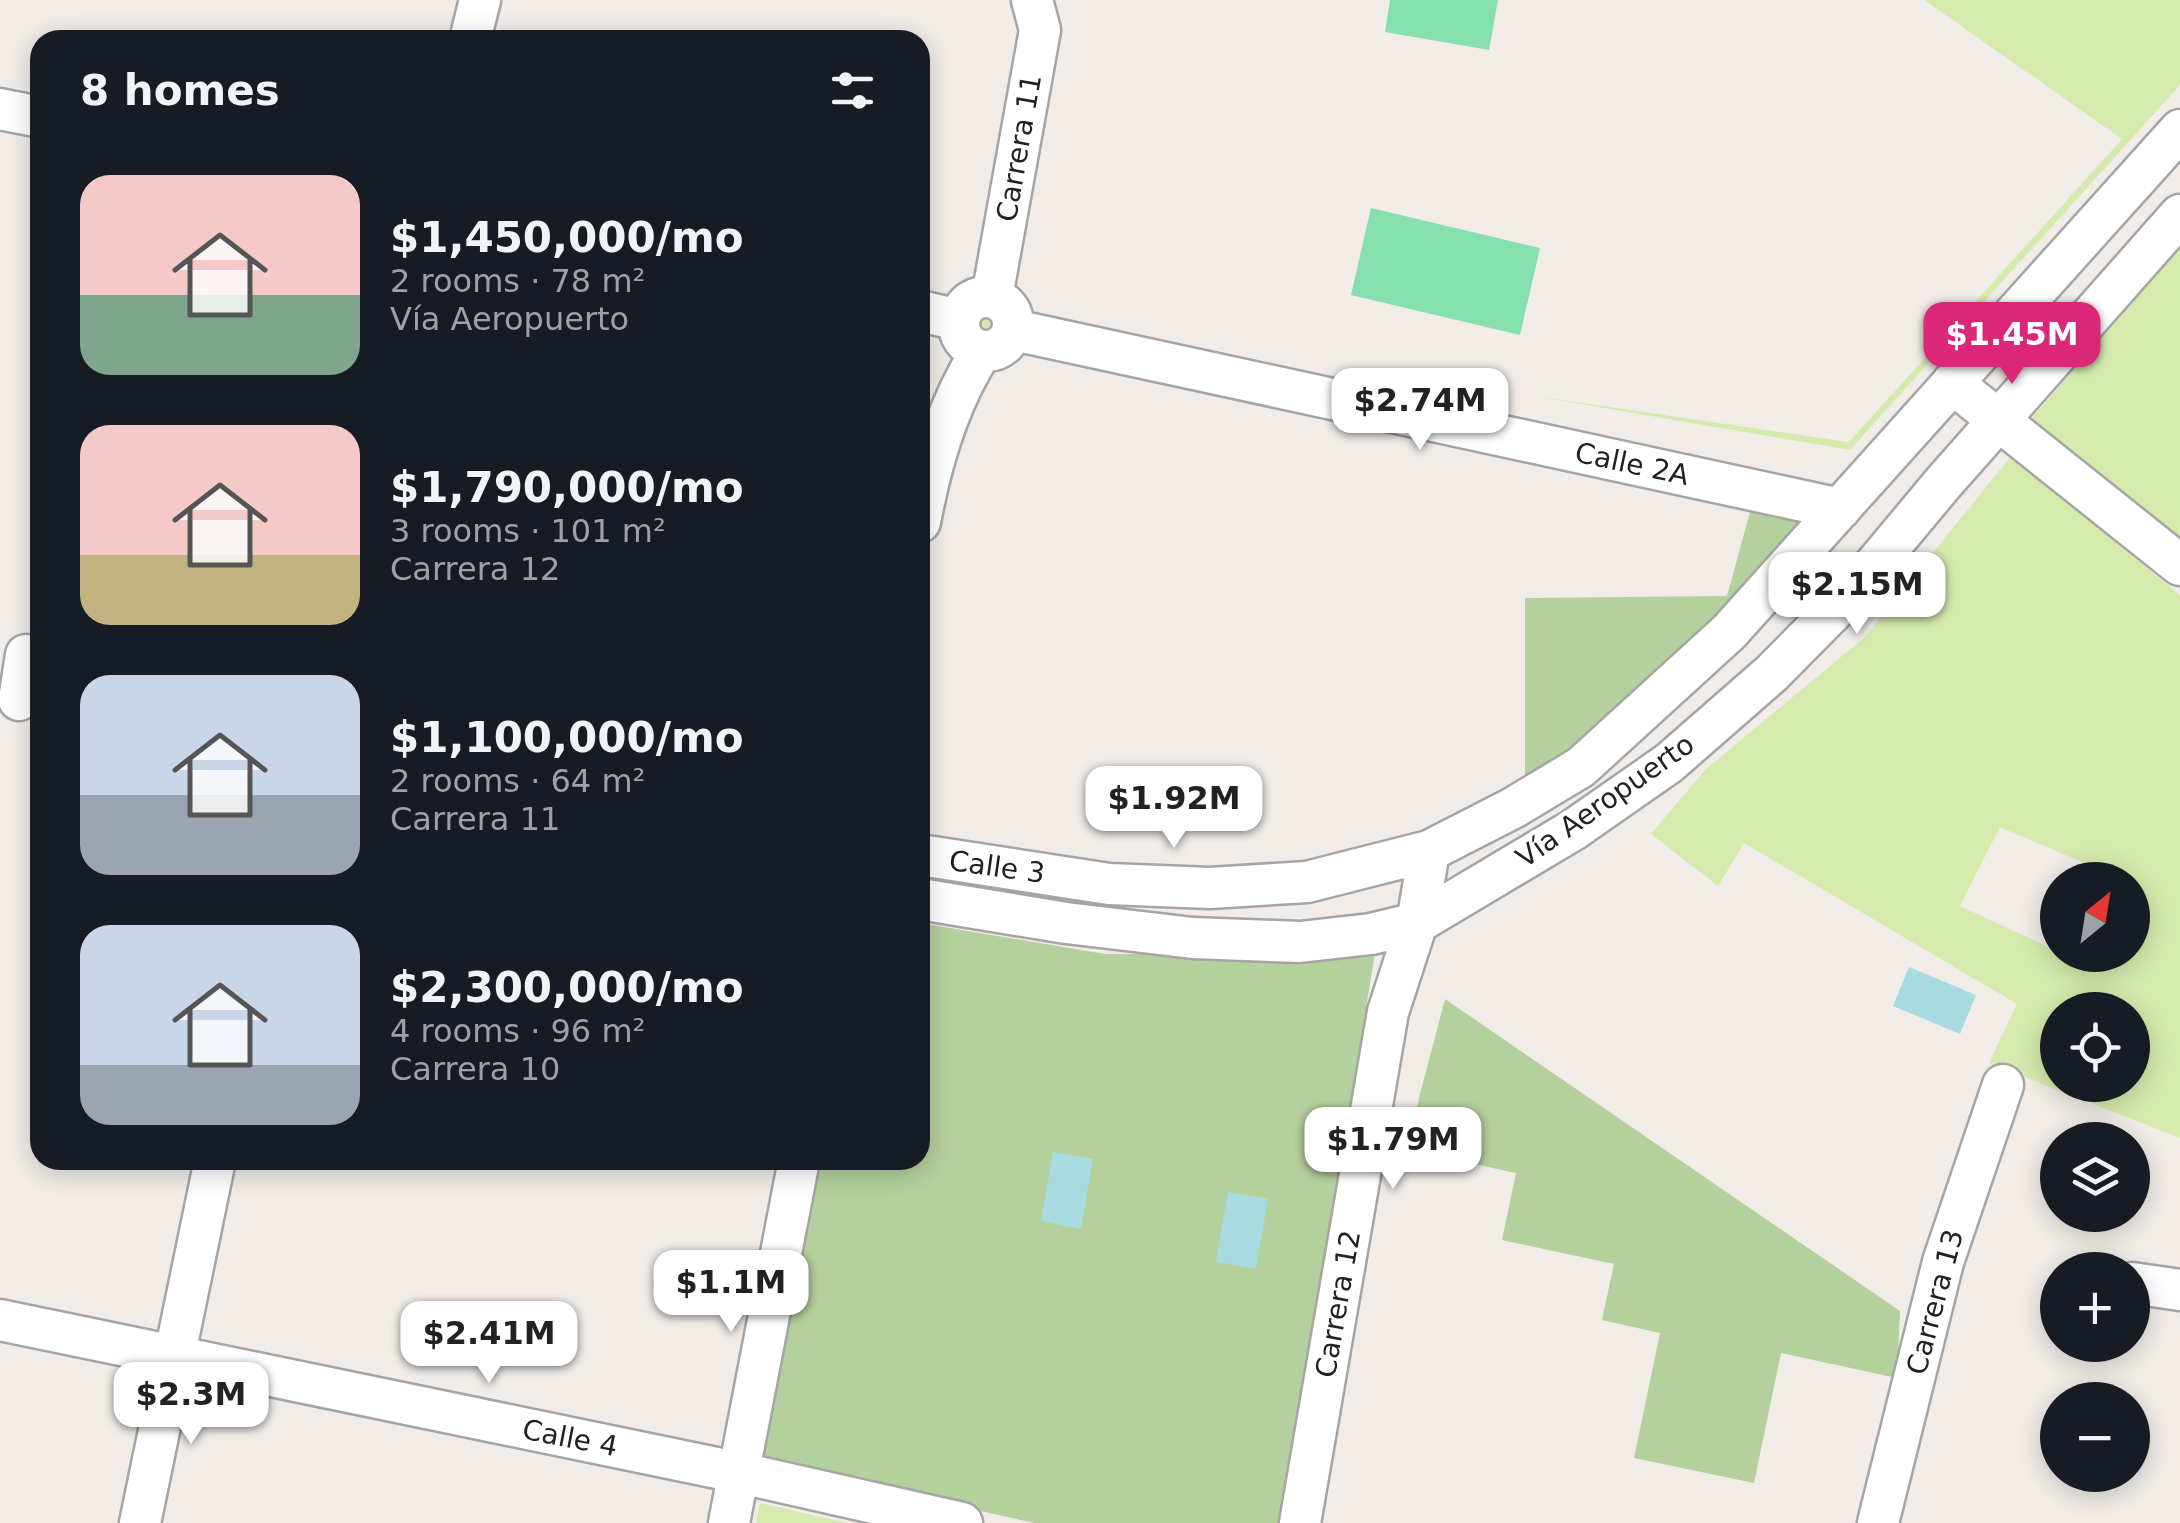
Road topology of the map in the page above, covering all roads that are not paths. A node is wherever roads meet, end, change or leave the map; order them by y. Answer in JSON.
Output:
{"nodes":[{"id":1,"x":480,"y":0,"type":"edge"},
{"id":2,"x":1032,"y":0,"type":"edge"},
{"id":3,"x":472,"y":30,"type":"edge"},
{"id":4,"x":0,"y":109,"type":"edge"},
{"id":5,"x":30,"y":116,"type":"edge"},
{"id":6,"x":2180,"y":130,"type":"edge"},
{"id":7,"x":2180,"y":215,"type":"edge"},
{"id":8,"x":1003,"y":313,"type":"junction"},
{"id":9,"x":930,"y":316,"type":"edge"},
{"id":10,"x":970,"y":336,"type":"junction"},
{"id":11,"x":1952,"y":383,"type":"junction"},
{"id":12,"x":1998,"y":420,"type":"junction"},
{"id":13,"x":930,"y":476,"type":"edge"},
{"id":14,"x":1840,"y":508,"type":"junction"},
{"id":15,"x":2180,"y":565,"type":"edge"},
{"id":16,"x":22,"y":654,"type":"edge"},
{"id":17,"x":20,"y":700,"type":"edge"},
{"id":18,"x":1429,"y":851,"type":"junction"},
{"id":19,"x":930,"y":857,"type":"edge"},
{"id":20,"x":930,"y":901,"type":"edge"},
{"id":21,"x":1416,"y":923,"type":"junction"},
{"id":22,"x":2002,"y":1085,"type":"dead end"},
{"id":23,"x":213,"y":1170,"type":"edge"},
{"id":24,"x":797,"y":1170,"type":"edge"},
{"id":25,"x":2150,"y":1286,"type":"edge"},
{"id":26,"x":2180,"y":1290,"type":"edge"},
{"id":27,"x":0,"y":1320,"type":"edge"},
{"id":28,"x":174,"y":1358,"type":"junction"},
{"id":29,"x":741,"y":1472,"type":"junction"},
{"id":30,"x":140,"y":1523,"type":"edge"},
{"id":31,"x":730,"y":1523,"type":"edge"},
{"id":32,"x":962,"y":1523,"type":"edge"},
{"id":33,"x":1300,"y":1523,"type":"edge"},
{"id":34,"x":1878,"y":1523,"type":"edge"}],
"edges":[{"from":1,"to":3,"type":"street"},
{"from":2,"to":8,"type":"street","name":"Carrera 11"},
{"from":4,"to":5,"type":"street"},
{"from":6,"to":11,"type":"street","name":"Vía Aeropuerto"},
{"from":7,"to":12,"type":"street","name":"Vía Aeropuerto"},
{"from":8,"to":10,"type":"street"},
{"from":8,"to":14,"type":"street","name":"Calle 2A"},
{"from":9,"to":10,"type":"street"},
{"from":10,"to":13,"type":"street"},
{"from":11,"to":12,"type":"street"},
{"from":11,"to":14,"type":"street","name":"Vía Aeropuerto"},
{"from":12,"to":15,"type":"street"},
{"from":12,"to":21,"type":"street","name":"Vía Aeropuerto"},
{"from":14,"to":18,"type":"street","name":"Vía Aeropuerto"},
{"from":16,"to":17,"type":"street"},
{"from":18,"to":19,"type":"street","name":"Calle 3"},
{"from":18,"to":21,"type":"street","name":"Carrera 12"},
{"from":20,"to":21,"type":"street","name":"Calle 3"},
{"from":21,"to":33,"type":"street","name":"Carrera 12"},
{"from":22,"to":34,"type":"street","name":"Carrera 13"},
{"from":23,"to":28,"type":"street"},
{"from":24,"to":29,"type":"street"},
{"from":25,"to":26,"type":"street"},
{"from":27,"to":28,"type":"street","name":"Calle 4"},
{"from":28,"to":29,"type":"street","name":"Calle 4"},
{"from":28,"to":30,"type":"street"},
{"from":29,"to":31,"type":"street"},
{"from":29,"to":32,"type":"street","name":"Calle 4"}]}
